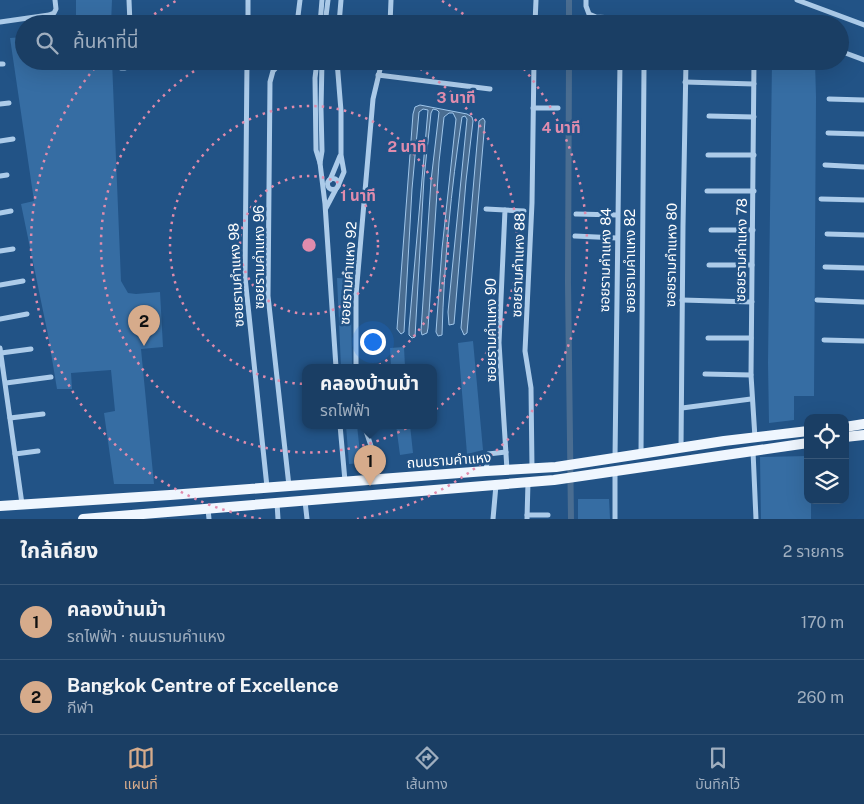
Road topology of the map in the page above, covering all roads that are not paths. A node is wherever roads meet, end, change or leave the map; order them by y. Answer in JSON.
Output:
{"nodes":[{"id":1,"x":55,"y":0,"type":"edge"},
{"id":2,"x":129,"y":0,"type":"edge"},
{"id":3,"x":248,"y":0,"type":"edge"},
{"id":4,"x":300,"y":0,"type":"edge"},
{"id":5,"x":322,"y":0,"type":"edge"},
{"id":6,"x":328,"y":0,"type":"edge"},
{"id":7,"x":341,"y":0,"type":"edge"},
{"id":8,"x":392,"y":0,"type":"edge"},
{"id":9,"x":536,"y":0,"type":"edge"},
{"id":10,"x":586,"y":0,"type":"edge"},
{"id":11,"x":797,"y":0,"type":"edge"},
{"id":12,"x":49,"y":15,"type":"edge"},
{"id":13,"x":130,"y":15,"type":"edge"},
{"id":14,"x":248,"y":15,"type":"edge"},
{"id":15,"x":298,"y":15,"type":"edge"},
{"id":16,"x":321,"y":15,"type":"edge"},
{"id":17,"x":326,"y":15,"type":"edge"},
{"id":18,"x":340,"y":15,"type":"edge"},
{"id":19,"x":391,"y":15,"type":"edge"},
{"id":20,"x":535,"y":15,"type":"edge"},
{"id":21,"x":591,"y":15,"type":"edge"},
{"id":22,"x":837,"y":15,"type":"edge"},
{"id":23,"x":849,"y":19,"type":"edge"},
{"id":24,"x":15,"y":20,"type":"edge"},
{"id":25,"x":0,"y":22,"type":"edge"},
{"id":26,"x":864,"y":25,"type":"edge"},
{"id":27,"x":849,"y":54,"type":"edge"},
{"id":28,"x":864,"y":60,"type":"edge"},
{"id":29,"x":247,"y":70,"type":"edge"},
{"id":30,"x":274,"y":70,"type":"edge"},
{"id":31,"x":316,"y":70,"type":"edge"},
{"id":32,"x":322,"y":70,"type":"edge"},
{"id":33,"x":338,"y":70,"type":"edge"},
{"id":34,"x":379,"y":70,"type":"edge"},
{"id":35,"x":534,"y":70,"type":"edge"},
{"id":36,"x":620,"y":70,"type":"edge"},
{"id":37,"x":644,"y":70,"type":"edge"},
{"id":38,"x":686,"y":70,"type":"edge"},
{"id":39,"x":754,"y":70,"type":"edge"},
{"id":40,"x":378,"y":75,"type":"junction"},
{"id":41,"x":685,"y":82,"type":"junction"},
{"id":42,"x":754,"y":84,"type":"junction"},
{"id":43,"x":490,"y":89,"type":"dead end"},
{"id":44,"x":829,"y":100,"type":"dead end"},
{"id":45,"x":864,"y":100,"type":"edge"},
{"id":46,"x":9,"y":103,"type":"dead end"},
{"id":47,"x":0,"y":104,"type":"edge"},
{"id":48,"x":534,"y":108,"type":"junction"},
{"id":49,"x":558,"y":108,"type":"dead end"},
{"id":50,"x":709,"y":116,"type":"dead end"},
{"id":51,"x":754,"y":117,"type":"junction"},
{"id":52,"x":828,"y":132,"type":"dead end"},
{"id":53,"x":864,"y":134,"type":"edge"},
{"id":54,"x":12,"y":140,"type":"dead end"},
{"id":55,"x":0,"y":142,"type":"edge"},
{"id":56,"x":708,"y":154,"type":"dead end"},
{"id":57,"x":341,"y":155,"type":"junction"},
{"id":58,"x":754,"y":155,"type":"junction"},
{"id":59,"x":320,"y":164,"type":"junction"},
{"id":60,"x":825,"y":165,"type":"dead end"},
{"id":61,"x":864,"y":167,"type":"edge"},
{"id":62,"x":7,"y":174,"type":"dead end"},
{"id":63,"x":0,"y":176,"type":"edge"},
{"id":64,"x":329,"y":182,"type":"junction"},
{"id":65,"x":337,"y":188,"type":"junction"},
{"id":66,"x":707,"y":191,"type":"dead end"},
{"id":67,"x":754,"y":191,"type":"junction"},
{"id":68,"x":821,"y":199,"type":"dead end"},
{"id":69,"x":324,"y":200,"type":"junction"},
{"id":70,"x":864,"y":200,"type":"edge"},
{"id":71,"x":486,"y":209,"type":"dead end"},
{"id":72,"x":505,"y":210,"type":"junction"},
{"id":73,"x":11,"y":211,"type":"dead end"},
{"id":74,"x":325,"y":211,"type":"junction"},
{"id":75,"x":524,"y":211,"type":"dead end"},
{"id":76,"x":0,"y":213,"type":"edge"},
{"id":77,"x":576,"y":214,"type":"dead end"},
{"id":78,"x":617,"y":215,"type":"junction"},
{"id":79,"x":711,"y":230,"type":"dead end"},
{"id":80,"x":753,"y":230,"type":"junction"},
{"id":81,"x":827,"y":234,"type":"dead end"},
{"id":82,"x":864,"y":235,"type":"edge"},
{"id":83,"x":575,"y":236,"type":"dead end"},
{"id":84,"x":617,"y":238,"type":"junction"},
{"id":85,"x":13,"y":249,"type":"dead end"},
{"id":86,"x":0,"y":251,"type":"edge"},
{"id":87,"x":709,"y":265,"type":"dead end"},
{"id":88,"x":752,"y":266,"type":"junction"},
{"id":89,"x":825,"y":267,"type":"dead end"},
{"id":90,"x":864,"y":268,"type":"edge"},
{"id":91,"x":23,"y":281,"type":"dead end"},
{"id":92,"x":0,"y":285,"type":"edge"},
{"id":93,"x":682,"y":300,"type":"junction"},
{"id":94,"x":818,"y":300,"type":"dead end"},
{"id":95,"x":752,"y":302,"type":"junction"},
{"id":96,"x":864,"y":302,"type":"edge"},
{"id":97,"x":28,"y":314,"type":"dead end"},
{"id":98,"x":0,"y":319,"type":"edge"},
{"id":99,"x":708,"y":338,"type":"dead end"},
{"id":100,"x":751,"y":338,"type":"junction"},
{"id":101,"x":824,"y":340,"type":"dead end"},
{"id":102,"x":864,"y":341,"type":"edge"},
{"id":103,"x":0,"y":348,"type":"edge"},
{"id":104,"x":31,"y":349,"type":"dead end"},
{"id":105,"x":1,"y":352,"type":"edge"},
{"id":106,"x":336,"y":364,"type":"edge"},
{"id":107,"x":356,"y":364,"type":"edge"},
{"id":108,"x":705,"y":374,"type":"dead end"},
{"id":109,"x":751,"y":376,"type":"junction"},
{"id":110,"x":51,"y":377,"type":"dead end"},
{"id":111,"x":6,"y":384,"type":"junction"},
{"id":112,"x":751,"y":399,"type":"junction"},
{"id":113,"x":682,"y":408,"type":"junction"},
{"id":114,"x":43,"y":414,"type":"dead end"},
{"id":115,"x":10,"y":418,"type":"junction"},
{"id":116,"x":864,"y":424,"type":"edge"},
{"id":117,"x":849,"y":426,"type":"edge"},
{"id":118,"x":340,"y":429,"type":"edge"},
{"id":119,"x":365,"y":429,"type":"edge"},
{"id":120,"x":804,"y":432,"type":"edge"},
{"id":121,"x":864,"y":435,"type":"edge"},
{"id":122,"x":849,"y":437,"type":"edge"},
{"id":123,"x":755,"y":438,"type":"junction"},
{"id":124,"x":724,"y":442,"type":"junction"},
{"id":125,"x":804,"y":444,"type":"edge"},
{"id":126,"x":681,"y":449,"type":"junction"},
{"id":127,"x":38,"y":451,"type":"dead end"},
{"id":128,"x":753,"y":451,"type":"junction"},
{"id":129,"x":506,"y":452,"type":"junction"},
{"id":130,"x":15,"y":454,"type":"junction"},
{"id":131,"x":640,"y":455,"type":"junction"},
{"id":132,"x":725,"y":455,"type":"junction"},
{"id":133,"x":615,"y":458,"type":"junction"},
{"id":134,"x":532,"y":468,"type":"junction"},
{"id":135,"x":507,"y":470,"type":"junction"},
{"id":136,"x":486,"y":471,"type":"junction"},
{"id":137,"x":615,"y":471,"type":"junction"},
{"id":138,"x":375,"y":479,"type":"junction"},
{"id":139,"x":345,"y":481,"type":"junction"},
{"id":140,"x":528,"y":482,"type":"junction"},
{"id":141,"x":304,"y":485,"type":"junction"},
{"id":142,"x":496,"y":485,"type":"junction"},
{"id":143,"x":288,"y":486,"type":"junction"},
{"id":144,"x":266,"y":488,"type":"junction"},
{"id":145,"x":304,"y":501,"type":"junction"},
{"id":146,"x":276,"y":503,"type":"junction"},
{"id":147,"x":22,"y":504,"type":"junction"},
{"id":148,"x":0,"y":506,"type":"edge"},
{"id":149,"x":209,"y":514,"type":"edge"},
{"id":150,"x":548,"y":515,"type":"dead end"},
{"id":151,"x":527,"y":517,"type":"edge"},
{"id":152,"x":83,"y":519,"type":"edge"},
{"id":153,"x":278,"y":519,"type":"edge"},
{"id":154,"x":307,"y":519,"type":"edge"},
{"id":155,"x":494,"y":519,"type":"edge"},
{"id":156,"x":614,"y":519,"type":"edge"},
{"id":157,"x":756,"y":519,"type":"edge"}],
"edges":[{"from":1,"to":12,"type":"street"},
{"from":2,"to":13,"type":"street"},
{"from":3,"to":14,"type":"street"},
{"from":4,"to":15,"type":"street"},
{"from":5,"to":16,"type":"street"},
{"from":6,"to":17,"type":"street"},
{"from":7,"to":18,"type":"street"},
{"from":8,"to":19,"type":"street"},
{"from":9,"to":20,"type":"street"},
{"from":10,"to":21,"type":"street"},
{"from":11,"to":22,"type":"street"},
{"from":23,"to":26,"type":"street"},
{"from":24,"to":25,"type":"street"},
{"from":27,"to":28,"type":"street"},
{"from":29,"to":144,"type":"street","name":"ซอยรามคําแหง 98"},
{"from":30,"to":143,"type":"street","name":"ซอยรามคําแหง 96"},
{"from":31,"to":59,"type":"street"},
{"from":32,"to":59,"type":"street"},
{"from":33,"to":57,"type":"street"},
{"from":34,"to":40,"type":"street","name":"ซอยรามคําแหง 92"},
{"from":35,"to":48,"type":"street","name":"ซอยรามคำแหง 88"},
{"from":36,"to":78,"type":"street","name":"ซอยรามคำแหง 84"},
{"from":37,"to":131,"type":"street","name":"ซอยรามคำแหง 82"},
{"from":38,"to":41,"type":"street","name":"ซอยรามคำแหง 80"},
{"from":39,"to":42,"type":"street","name":"ซอยรามคำแหง 78"},
{"from":40,"to":43,"type":"street"},
{"from":40,"to":107,"type":"street","name":"ซอยรามคําแหง 92"},
{"from":41,"to":42,"type":"street"},
{"from":41,"to":93,"type":"street","name":"ซอยรามคำแหง 80"},
{"from":42,"to":51,"type":"street","name":"ซอยรามคำแหง 78"},
{"from":44,"to":45,"type":"street"},
{"from":46,"to":47,"type":"street"},
{"from":48,"to":49,"type":"street"},
{"from":48,"to":134,"type":"street","name":"ซอยรามคำแหง 88"},
{"from":50,"to":51,"type":"street"},
{"from":51,"to":58,"type":"street","name":"ซอยรามคำแหง 78"},
{"from":52,"to":53,"type":"street"},
{"from":54,"to":55,"type":"street"},
{"from":56,"to":58,"type":"street"},
{"from":57,"to":64,"type":"street"},
{"from":57,"to":65,"type":"street"},
{"from":58,"to":67,"type":"street","name":"ซอยรามคำแหง 78"},
{"from":59,"to":69,"type":"street"},
{"from":60,"to":61,"type":"street"},
{"from":62,"to":63,"type":"street"},
{"from":64,"to":65,"type":"street"},
{"from":64,"to":65,"type":"street"},
{"from":64,"to":69,"type":"street"},
{"from":65,"to":74,"type":"street"},
{"from":66,"to":67,"type":"street"},
{"from":67,"to":80,"type":"street","name":"ซอยรามคำแหง 78"},
{"from":68,"to":70,"type":"street"},
{"from":69,"to":74,"type":"street"},
{"from":71,"to":72,"type":"street"},
{"from":72,"to":75,"type":"street"},
{"from":72,"to":129,"type":"street","name":"ซอยรามคำแหง 90"},
{"from":73,"to":76,"type":"street"},
{"from":74,"to":106,"type":"street"},
{"from":77,"to":78,"type":"street"},
{"from":78,"to":84,"type":"street","name":"ซอยรามคำแหง 84"},
{"from":79,"to":80,"type":"street"},
{"from":80,"to":88,"type":"street","name":"ซอยรามคำแหง 78"},
{"from":81,"to":82,"type":"street"},
{"from":83,"to":84,"type":"street"},
{"from":84,"to":133,"type":"street","name":"ซอยรามคำแหง 84"},
{"from":85,"to":86,"type":"street"},
{"from":87,"to":88,"type":"street"},
{"from":88,"to":95,"type":"street","name":"ซอยรามคำแหง 78"},
{"from":89,"to":90,"type":"street"},
{"from":91,"to":92,"type":"street"},
{"from":93,"to":95,"type":"street"},
{"from":93,"to":113,"type":"street","name":"ซอยรามคำแหง 80"},
{"from":94,"to":96,"type":"street"},
{"from":95,"to":100,"type":"street","name":"ซอยรามคำแหง 78"},
{"from":97,"to":98,"type":"street"},
{"from":99,"to":100,"type":"street"},
{"from":100,"to":109,"type":"street","name":"ซอยรามคำแหง 78"},
{"from":101,"to":102,"type":"street"},
{"from":103,"to":105,"type":"street"},
{"from":104,"to":105,"type":"street"},
{"from":105,"to":111,"type":"street"},
{"from":108,"to":109,"type":"street"},
{"from":109,"to":112,"type":"street","name":"ซอยรามคำแหง 78"},
{"from":110,"to":111,"type":"street"},
{"from":111,"to":115,"type":"street"},
{"from":112,"to":113,"type":"street"},
{"from":112,"to":123,"type":"street","name":"ซอยรามคำแหง 78"},
{"from":113,"to":126,"type":"street","name":"ซอยรามคำแหง 80"},
{"from":114,"to":115,"type":"street"},
{"from":115,"to":130,"type":"street"},
{"from":116,"to":117,"type":"main road"},
{"from":118,"to":139,"type":"street"},
{"from":119,"to":138,"type":"street"},
{"from":120,"to":123,"type":"main road","name":"ถนนรามคำแหง"},
{"from":121,"to":122,"type":"main road"},
{"from":123,"to":124,"type":"main road","name":"ถนนรามคำแหง"},
{"from":124,"to":126,"type":"main road","name":"ถนนรามคำแหง"},
{"from":124,"to":132,"type":"main road"},
{"from":125,"to":128,"type":"main road","name":"ถนนรามคำแหง"},
{"from":126,"to":131,"type":"main road","name":"ถนนรามคำแหง"},
{"from":127,"to":130,"type":"street"},
{"from":128,"to":132,"type":"main road","name":"ถนนรามคำแหง"},
{"from":128,"to":157,"type":"street"},
{"from":129,"to":135,"type":"street","name":"ซอยรามคำแหง 90"},
{"from":129,"to":136,"type":"street"},
{"from":130,"to":147,"type":"street"},
{"from":131,"to":133,"type":"main road","name":"ถนนรามคำแหง"},
{"from":132,"to":137,"type":"main road","name":"ถนนรามคำแหง"},
{"from":133,"to":134,"type":"main road","name":"ถนนรามคำแหง"},
{"from":134,"to":135,"type":"main road","name":"ถนนรามคำแหง"},
{"from":135,"to":136,"type":"main road","name":"ถนนรามคำแหง"},
{"from":136,"to":138,"type":"main road","name":"ถนนรามคำแหง"},
{"from":137,"to":140,"type":"main road","name":"ถนนรามคำแหง"},
{"from":137,"to":156,"type":"street"},
{"from":138,"to":139,"type":"main road","name":"ถนนรามคำแหง"},
{"from":139,"to":141,"type":"main road","name":"ถนนรามคำแหง"},
{"from":140,"to":142,"type":"main road","name":"ถนนรามคำแหง"},
{"from":140,"to":151,"type":"street"},
{"from":141,"to":143,"type":"main road","name":"ถนนรามคำแหง"},
{"from":141,"to":145,"type":"main road"},
{"from":142,"to":145,"type":"main road","name":"ถนนรามคำแหง"},
{"from":142,"to":155,"type":"street"},
{"from":143,"to":144,"type":"main road","name":"ถนนรามคำแหง"},
{"from":144,"to":147,"type":"main road","name":"ถนนรามคำแหง"},
{"from":145,"to":146,"type":"main road","name":"ถนนรามคำแหง"},
{"from":145,"to":154,"type":"street"},
{"from":146,"to":149,"type":"main road","name":"ถนนรามคำแหง"},
{"from":146,"to":153,"type":"street"},
{"from":147,"to":148,"type":"main road","name":"ถนนรามคำแหง"},
{"from":149,"to":152,"type":"main road","name":"ถนนรามคำแหง"},
{"from":150,"to":151,"type":"street"}]}
